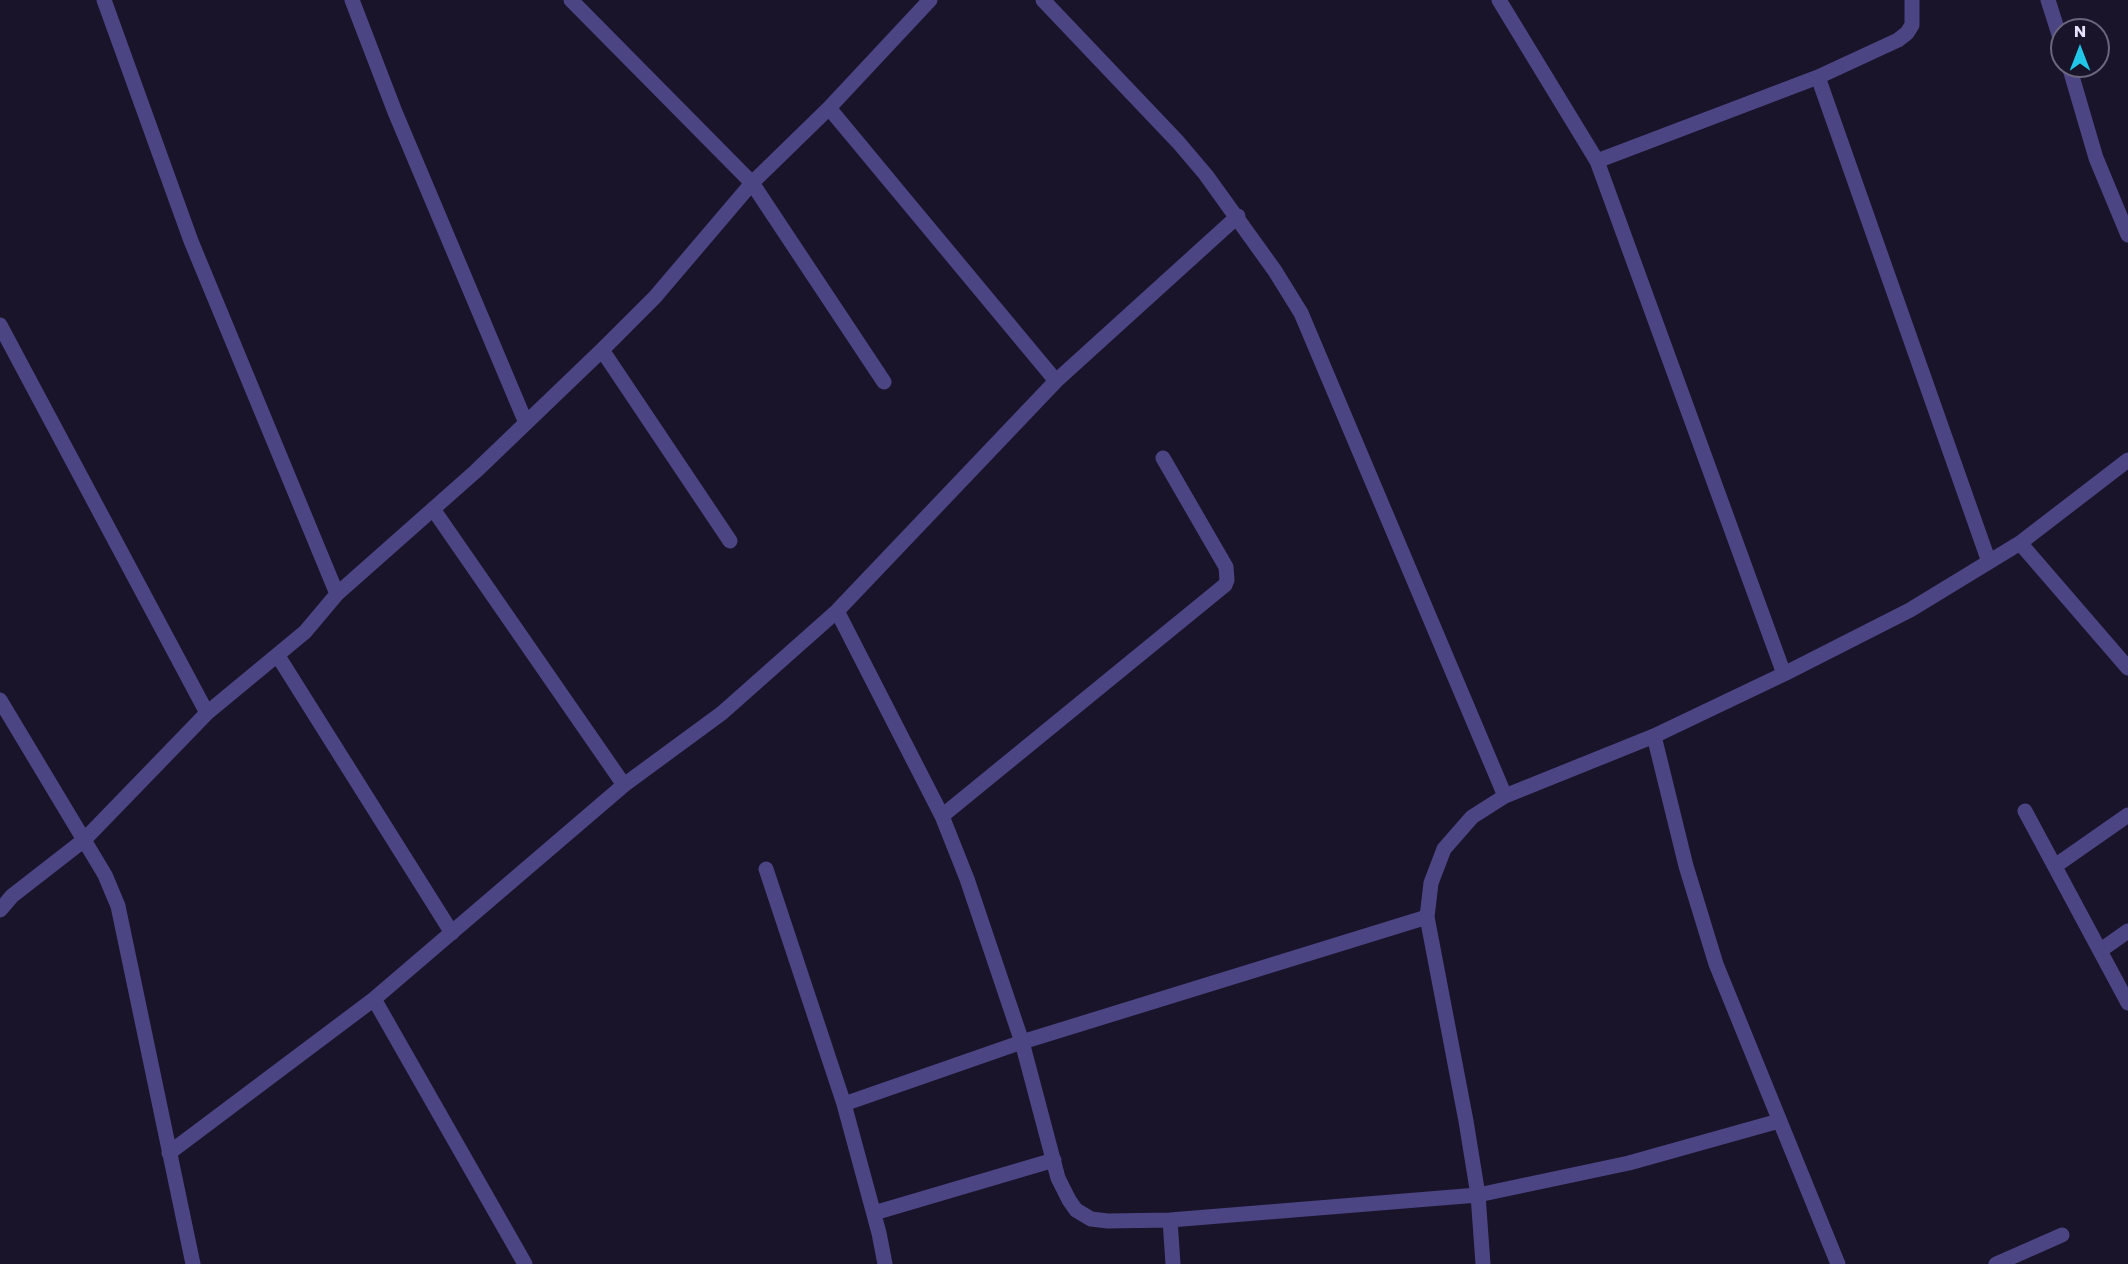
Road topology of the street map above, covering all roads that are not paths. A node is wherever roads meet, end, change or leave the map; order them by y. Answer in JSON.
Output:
{"nodes":[{"id":1,"x":105,"y":0,"type":"edge"},
{"id":2,"x":352,"y":0,"type":"edge"},
{"id":3,"x":571,"y":0,"type":"edge"},
{"id":4,"x":930,"y":0,"type":"edge"},
{"id":5,"x":1043,"y":0,"type":"edge"},
{"id":6,"x":1499,"y":0,"type":"edge"},
{"id":7,"x":1912,"y":0,"type":"edge"},
{"id":8,"x":2048,"y":0,"type":"edge"},
{"id":9,"x":2054,"y":18,"type":"edge"},
{"id":10,"x":1818,"y":77,"type":"junction"},
{"id":11,"x":2072,"y":78,"type":"edge"},
{"id":12,"x":829,"y":108,"type":"junction"},
{"id":13,"x":1597,"y":161,"type":"junction"},
{"id":14,"x":752,"y":183,"type":"junction"},
{"id":15,"x":1238,"y":216,"type":"junction"},
{"id":16,"x":2128,"y":235,"type":"edge"},
{"id":17,"x":0,"y":326,"type":"edge"},
{"id":18,"x":602,"y":350,"type":"junction"},
{"id":19,"x":1056,"y":381,"type":"junction"},
{"id":20,"x":885,"y":382,"type":"dead end"},
{"id":21,"x":526,"y":423,"type":"junction"},
{"id":22,"x":1163,"y":458,"type":"dead end"},
{"id":23,"x":2128,"y":460,"type":"edge"},
{"id":24,"x":433,"y":509,"type":"junction"},
{"id":25,"x":730,"y":541,"type":"dead end"},
{"id":26,"x":2020,"y":543,"type":"junction"},
{"id":27,"x":1989,"y":562,"type":"junction"},
{"id":28,"x":338,"y":594,"type":"junction"},
{"id":29,"x":837,"y":611,"type":"junction"},
{"id":30,"x":278,"y":656,"type":"junction"},
{"id":31,"x":2128,"y":668,"type":"edge"},
{"id":32,"x":1784,"y":674,"type":"junction"},
{"id":33,"x":0,"y":700,"type":"edge"},
{"id":34,"x":207,"y":713,"type":"junction"},
{"id":35,"x":1654,"y":736,"type":"junction"},
{"id":36,"x":624,"y":785,"type":"junction"},
{"id":37,"x":1505,"y":796,"type":"junction"},
{"id":38,"x":2025,"y":811,"type":"dead end"},
{"id":39,"x":2128,"y":815,"type":"edge"},
{"id":40,"x":942,"y":816,"type":"junction"},
{"id":41,"x":84,"y":840,"type":"junction"},
{"id":42,"x":2055,"y":866,"type":"junction"},
{"id":43,"x":766,"y":870,"type":"dead end"},
{"id":44,"x":0,"y":910,"type":"edge"},
{"id":45,"x":1427,"y":917,"type":"junction"},
{"id":46,"x":2128,"y":931,"type":"edge"},
{"id":47,"x":452,"y":933,"type":"junction"},
{"id":48,"x":2101,"y":950,"type":"junction"},
{"id":49,"x":374,"y":999,"type":"junction"},
{"id":50,"x":2128,"y":1003,"type":"edge"},
{"id":51,"x":1022,"y":1042,"type":"junction"},
{"id":52,"x":844,"y":1104,"type":"junction"},
{"id":53,"x":1779,"y":1121,"type":"junction"},
{"id":54,"x":169,"y":1153,"type":"junction"},
{"id":55,"x":1054,"y":1160,"type":"junction"},
{"id":56,"x":1478,"y":1195,"type":"junction"},
{"id":57,"x":874,"y":1213,"type":"junction"},
{"id":58,"x":1170,"y":1220,"type":"junction"},
{"id":59,"x":2062,"y":1235,"type":"dead end"},
{"id":60,"x":193,"y":1264,"type":"edge"},
{"id":61,"x":525,"y":1264,"type":"edge"},
{"id":62,"x":885,"y":1264,"type":"edge"},
{"id":63,"x":1173,"y":1264,"type":"edge"},
{"id":64,"x":1483,"y":1264,"type":"edge"},
{"id":65,"x":1838,"y":1264,"type":"edge"},
{"id":66,"x":1996,"y":1264,"type":"edge"}],
"edges":[{"from":1,"to":28,"type":"street"},
{"from":2,"to":21,"type":"street"},
{"from":3,"to":14,"type":"street"},
{"from":4,"to":12,"type":"street"},
{"from":5,"to":15,"type":"street"},
{"from":6,"to":13,"type":"street"},
{"from":7,"to":10,"type":"street"},
{"from":8,"to":9,"type":"street"},
{"from":10,"to":13,"type":"street"},
{"from":10,"to":27,"type":"street"},
{"from":11,"to":16,"type":"street"},
{"from":12,"to":14,"type":"street"},
{"from":12,"to":19,"type":"street"},
{"from":13,"to":32,"type":"street"},
{"from":14,"to":18,"type":"street"},
{"from":14,"to":20,"type":"street"},
{"from":15,"to":19,"type":"street"},
{"from":15,"to":37,"type":"street"},
{"from":17,"to":34,"type":"street"},
{"from":18,"to":21,"type":"street"},
{"from":18,"to":25,"type":"street"},
{"from":19,"to":29,"type":"street"},
{"from":21,"to":24,"type":"street"},
{"from":22,"to":40,"type":"street"},
{"from":23,"to":26,"type":"street"},
{"from":24,"to":28,"type":"street"},
{"from":24,"to":36,"type":"street"},
{"from":26,"to":27,"type":"street"},
{"from":26,"to":31,"type":"street"},
{"from":27,"to":32,"type":"street"},
{"from":28,"to":30,"type":"street"},
{"from":29,"to":36,"type":"street"},
{"from":29,"to":40,"type":"street"},
{"from":30,"to":34,"type":"street"},
{"from":30,"to":47,"type":"street"},
{"from":32,"to":35,"type":"street"},
{"from":33,"to":41,"type":"street"},
{"from":34,"to":41,"type":"street"},
{"from":35,"to":37,"type":"street"},
{"from":35,"to":53,"type":"street"},
{"from":36,"to":47,"type":"street"},
{"from":37,"to":45,"type":"street"},
{"from":38,"to":42,"type":"street"},
{"from":39,"to":42,"type":"street"},
{"from":40,"to":51,"type":"street"},
{"from":41,"to":44,"type":"street"},
{"from":41,"to":54,"type":"street"},
{"from":42,"to":48,"type":"street"},
{"from":43,"to":52,"type":"street"},
{"from":45,"to":51,"type":"street"},
{"from":45,"to":56,"type":"street"},
{"from":46,"to":48,"type":"street"},
{"from":47,"to":49,"type":"street"},
{"from":48,"to":50,"type":"street"},
{"from":49,"to":54,"type":"street"},
{"from":49,"to":61,"type":"street"},
{"from":51,"to":52,"type":"street"},
{"from":51,"to":55,"type":"street"},
{"from":52,"to":57,"type":"street"},
{"from":53,"to":56,"type":"street"},
{"from":53,"to":65,"type":"street"},
{"from":54,"to":60,"type":"street"},
{"from":55,"to":57,"type":"street"},
{"from":55,"to":58,"type":"street"},
{"from":56,"to":58,"type":"street"},
{"from":56,"to":64,"type":"street"},
{"from":57,"to":62,"type":"street"},
{"from":58,"to":63,"type":"street"},
{"from":59,"to":66,"type":"street"}]}
